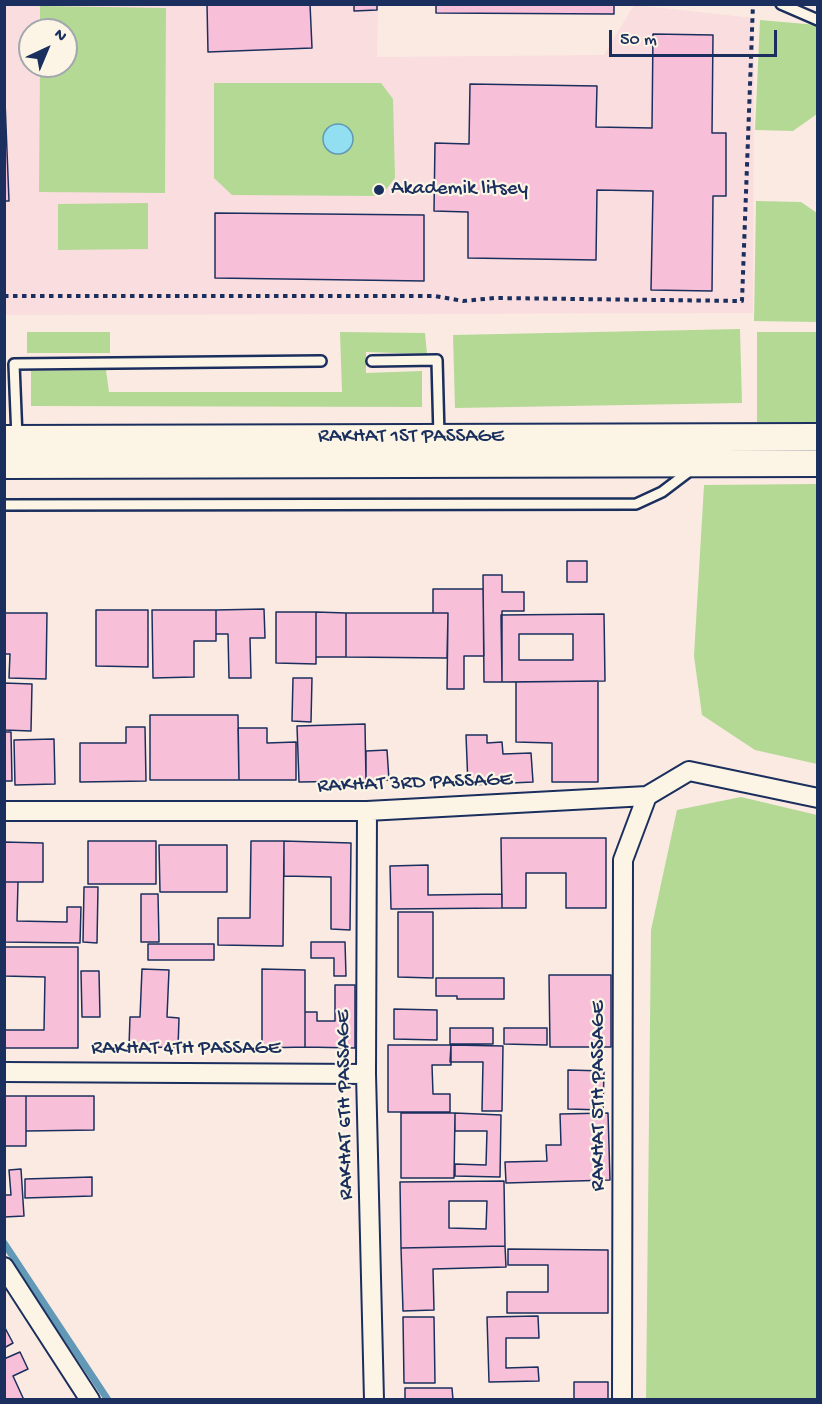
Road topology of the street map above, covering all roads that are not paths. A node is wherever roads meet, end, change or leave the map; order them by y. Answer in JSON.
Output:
{"nodes":[{"id":1,"x":782,"y":4,"type":"edge"},
{"id":2,"x":818,"y":20,"type":"edge"},
{"id":3,"x":321,"y":361,"type":"dead end"},
{"id":4,"x":372,"y":361,"type":"dead end"},
{"id":5,"x":818,"y":437,"type":"edge"},
{"id":6,"x":440,"y":438,"type":"junction"},
{"id":7,"x":11,"y":439,"type":"edge"},
{"id":8,"x":700,"y":464,"type":"junction"},
{"id":9,"x":818,"y":464,"type":"edge"},
{"id":10,"x":4,"y":465,"type":"edge"},
{"id":11,"x":4,"y":505,"type":"edge"},
{"id":12,"x":647,"y":796,"type":"junction"},
{"id":13,"x":818,"y":798,"type":"edge"},
{"id":14,"x":4,"y":811,"type":"edge"},
{"id":15,"x":367,"y":811,"type":"junction"},
{"id":16,"x":4,"y":1072,"type":"edge"},
{"id":17,"x":366,"y":1074,"type":"junction"},
{"id":18,"x":4,"y":1267,"type":"edge"},
{"id":19,"x":90,"y":1400,"type":"edge"},
{"id":20,"x":375,"y":1400,"type":"edge"},
{"id":21,"x":622,"y":1400,"type":"edge"}],
"edges":[{"from":1,"to":2,"type":"lane"},
{"from":3,"to":7,"type":"lane"},
{"from":4,"to":6,"type":"lane"},
{"from":5,"to":6,"type":"street","name":"RAKHAT 1ST PASSAGE"},
{"from":6,"to":7,"type":"street","name":"RAKHAT 1ST PASSAGE"},
{"from":8,"to":9,"type":"street","name":"RAKHAT 1ST PASSAGE"},
{"from":8,"to":10,"type":"street","name":"RAKHAT 1ST PASSAGE"},
{"from":8,"to":11,"type":"lane"},
{"from":12,"to":13,"type":"street","name":"RAKHAT 3RD PASSAGE"},
{"from":12,"to":15,"type":"street","name":"RAKHAT 3RD PASSAGE"},
{"from":12,"to":21,"type":"street","name":"RAKHAT 5TH PASSAGE"},
{"from":14,"to":15,"type":"street","name":"RAKHAT 3RD PASSAGE"},
{"from":15,"to":17,"type":"street","name":"RAKHAT 6TH PASSAGE"},
{"from":16,"to":17,"type":"street","name":"RAKHAT 4TH PASSAGE"},
{"from":17,"to":20,"type":"street","name":"RAKHAT 6TH PASSAGE"},
{"from":18,"to":19,"type":"street"}]}
